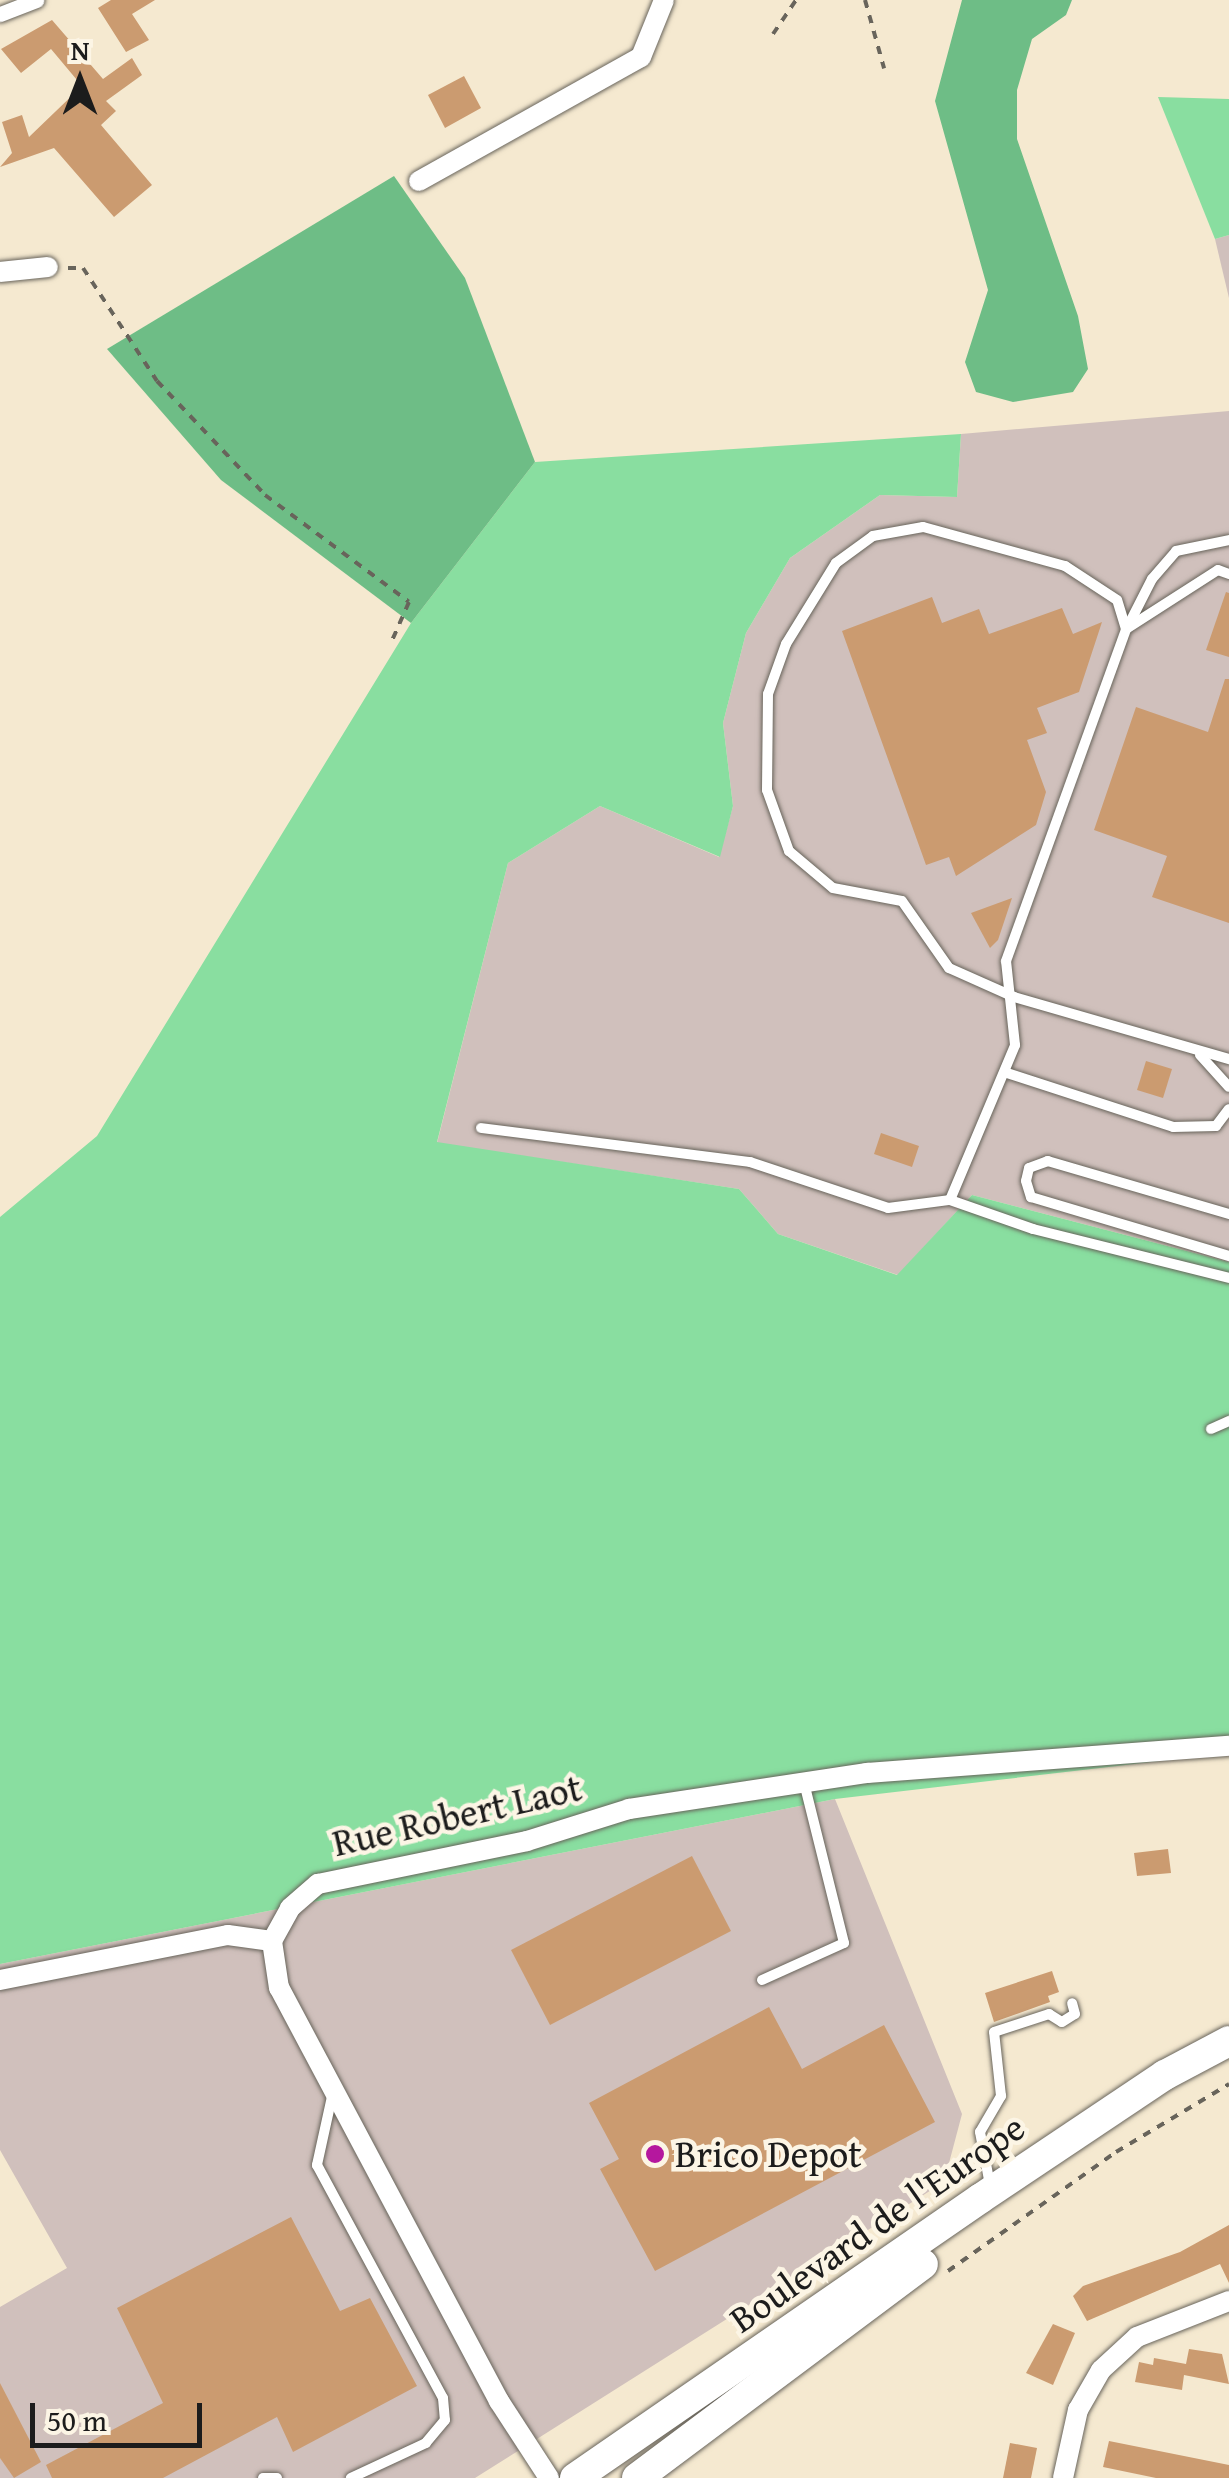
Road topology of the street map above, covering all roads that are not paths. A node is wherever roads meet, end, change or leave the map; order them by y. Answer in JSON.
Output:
{"nodes":[{"id":1,"x":36,"y":0,"type":"edge"},
{"id":2,"x":664,"y":0,"type":"edge"},
{"id":3,"x":0,"y":14,"type":"edge"},
{"id":4,"x":419,"y":180,"type":"dead end"},
{"id":5,"x":48,"y":267,"type":"road end"},
{"id":6,"x":0,"y":272,"type":"edge"},
{"id":7,"x":1229,"y":540,"type":"edge"},
{"id":8,"x":1229,"y":574,"type":"edge"},
{"id":9,"x":1126,"y":630,"type":"junction"},
{"id":10,"x":1014,"y":997,"type":"junction"},
{"id":11,"x":1190,"y":1049,"type":"junction"},
{"id":12,"x":1229,"y":1060,"type":"edge"},
{"id":13,"x":1007,"y":1073,"type":"junction"},
{"id":14,"x":1229,"y":1086,"type":"edge"},
{"id":15,"x":1229,"y":1108,"type":"edge"},
{"id":16,"x":480,"y":1128,"type":"dead end"},
{"id":17,"x":950,"y":1200,"type":"junction"},
{"id":18,"x":1229,"y":1214,"type":"edge"},
{"id":19,"x":1229,"y":1256,"type":"edge"},
{"id":20,"x":1229,"y":1278,"type":"edge"},
{"id":21,"x":1229,"y":1421,"type":"edge"},
{"id":22,"x":1210,"y":1429,"type":"dead end"},
{"id":23,"x":1229,"y":1746,"type":"edge"},
{"id":24,"x":804,"y":1783,"type":"junction"},
{"id":25,"x":272,"y":1941,"type":"junction"},
{"id":26,"x":0,"y":1980,"type":"edge"},
{"id":27,"x":762,"y":1980,"type":"dead end"},
{"id":28,"x":1072,"y":2002,"type":"dead end"},
{"id":29,"x":1229,"y":2041,"type":"edge"},
{"id":30,"x":1229,"y":2063,"type":"edge"},
{"id":31,"x":333,"y":2092,"type":"junction"},
{"id":32,"x":992,"y":2190,"type":"junction"},
{"id":33,"x":1229,"y":2301,"type":"edge"},
{"id":34,"x":263,"y":2478,"type":"edge"},
{"id":35,"x":278,"y":2478,"type":"edge"},
{"id":36,"x":351,"y":2478,"type":"edge"},
{"id":37,"x":549,"y":2478,"type":"edge"},
{"id":38,"x":576,"y":2478,"type":"edge"},
{"id":39,"x":637,"y":2478,"type":"edge"},
{"id":40,"x":1062,"y":2478,"type":"edge"}],
"edges":[{"from":1,"to":3,"type":"street"},
{"from":2,"to":4,"type":"street"},
{"from":5,"to":6,"type":"street"},
{"from":7,"to":9,"type":"lane"},
{"from":8,"to":9,"type":"lane"},
{"from":9,"to":10,"type":"lane"},
{"from":9,"to":10,"type":"lane"},
{"from":10,"to":11,"type":"lane"},
{"from":10,"to":13,"type":"lane"},
{"from":11,"to":12,"type":"lane"},
{"from":11,"to":14,"type":"lane"},
{"from":13,"to":15,"type":"lane"},
{"from":13,"to":17,"type":"lane"},
{"from":16,"to":17,"type":"lane"},
{"from":17,"to":20,"type":"lane"},
{"from":18,"to":19,"type":"lane"},
{"from":21,"to":22,"type":"lane"},
{"from":23,"to":24,"type":"street","name":"Rue Robert Laot"},
{"from":24,"to":25,"type":"street","name":"Rue Robert Laot"},
{"from":24,"to":27,"type":"lane"},
{"from":25,"to":26,"type":"street"},
{"from":25,"to":31,"type":"street"},
{"from":28,"to":32,"type":"lane"},
{"from":29,"to":32,"type":"main road","name":"Boulevard de l'Europe"},
{"from":30,"to":39,"type":"main road","name":"Boulevard de l'Europe"},
{"from":31,"to":36,"type":"lane"},
{"from":31,"to":37,"type":"street"},
{"from":32,"to":38,"type":"main road","name":"Boulevard de l'Europe"},
{"from":33,"to":40,"type":"street"},
{"from":34,"to":35,"type":"lane"}]}
